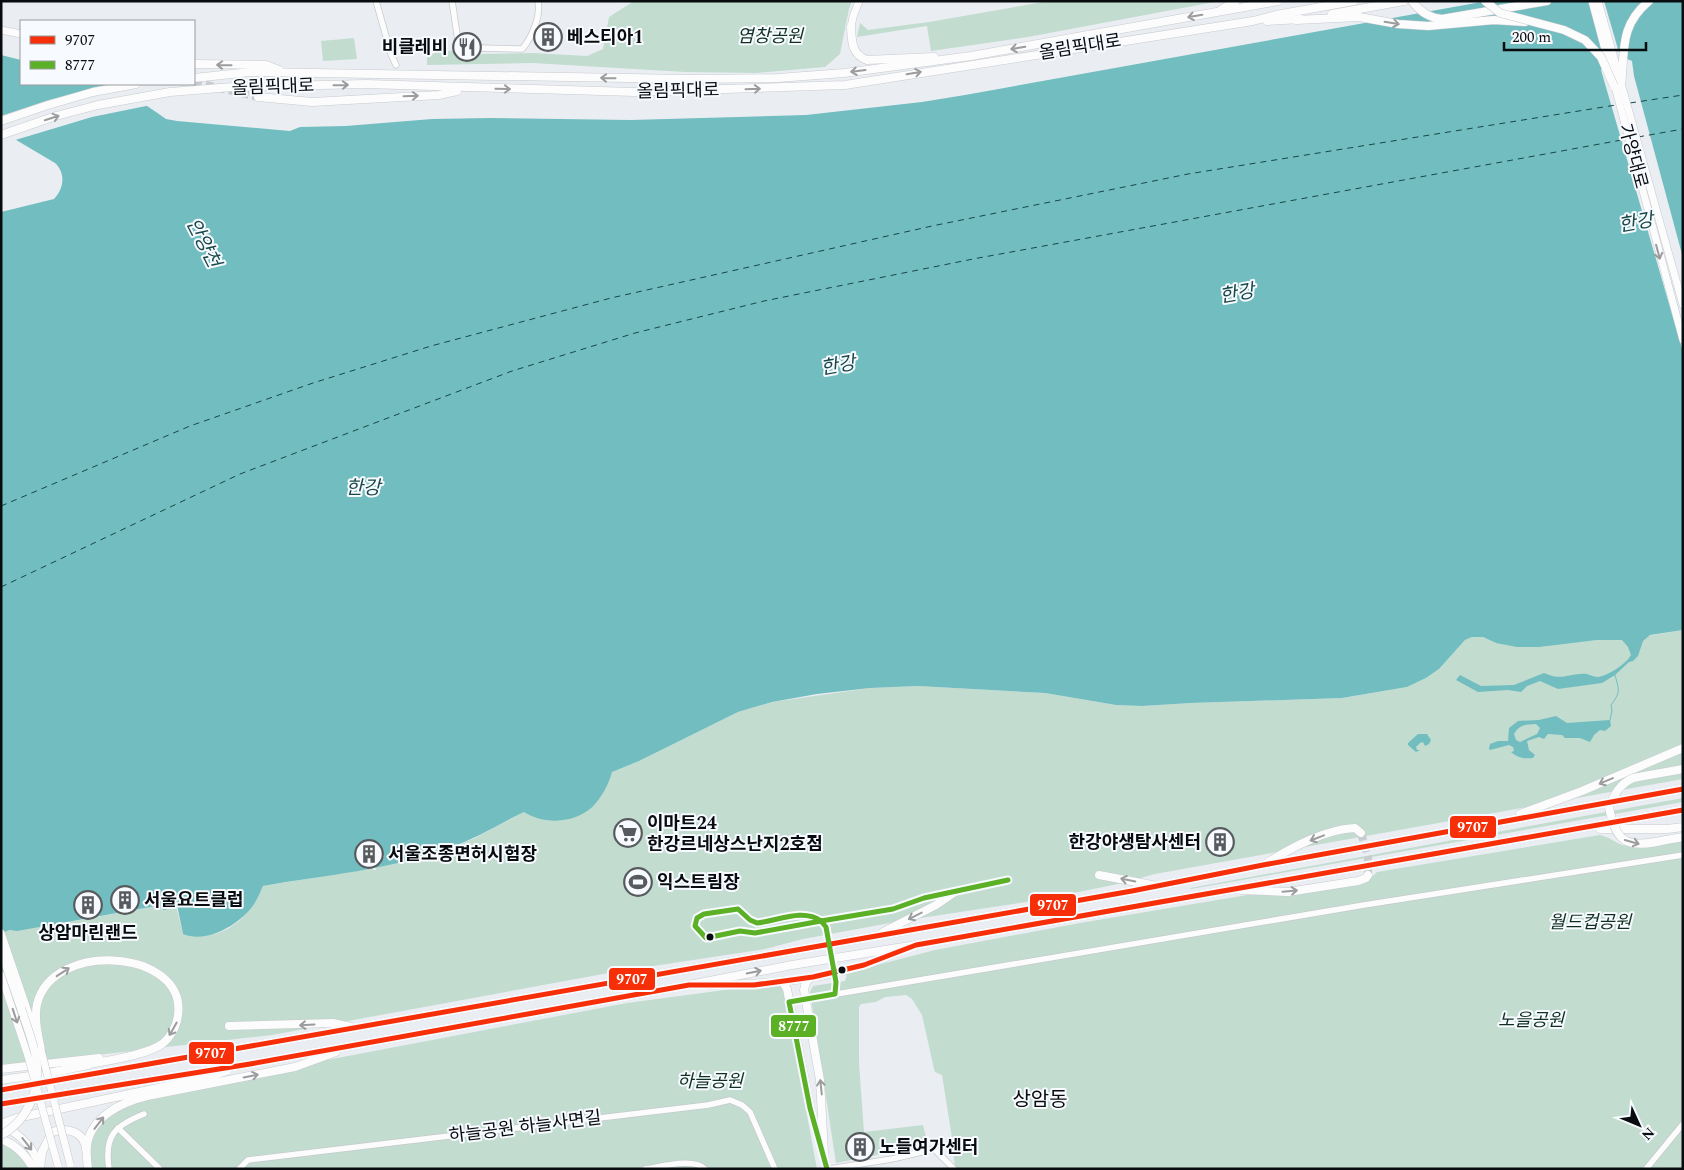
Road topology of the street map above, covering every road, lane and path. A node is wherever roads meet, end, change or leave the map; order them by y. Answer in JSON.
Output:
{"nodes":[{"id":1,"x":376,"y":1,"type":"edge"},
{"id":2,"x":452,"y":1,"type":"edge"},
{"id":3,"x":538,"y":1,"type":"edge"},
{"id":4,"x":859,"y":1,"type":"edge"},
{"id":5,"x":1236,"y":1,"type":"edge"},
{"id":6,"x":1278,"y":1,"type":"edge"},
{"id":7,"x":1354,"y":1,"type":"edge"},
{"id":8,"x":1404,"y":1,"type":"edge"},
{"id":9,"x":1412,"y":1,"type":"edge"},
{"id":10,"x":1484,"y":1,"type":"edge"},
{"id":11,"x":1547,"y":1,"type":"edge"},
{"id":12,"x":1592,"y":1,"type":"edge"},
{"id":13,"x":1598,"y":1,"type":"edge"},
{"id":14,"x":1649,"y":1,"type":"edge"},
{"id":15,"x":1217,"y":12,"type":"junction"},
{"id":16,"x":1296,"y":20,"type":"junction"},
{"id":17,"x":1253,"y":21,"type":"junction"},
{"id":18,"x":1531,"y":22,"type":"junction"},
{"id":19,"x":851,"y":27,"type":"joint"},
{"id":20,"x":1,"y":30,"type":"edge"},
{"id":21,"x":20,"y":34,"type":"edge"},
{"id":22,"x":459,"y":47,"type":"dead end"},
{"id":23,"x":480,"y":48,"type":"dead end"},
{"id":24,"x":971,"y":56,"type":"junction"},
{"id":25,"x":195,"y":64,"type":"edge"},
{"id":26,"x":396,"y":65,"type":"dead end"},
{"id":27,"x":288,"y":72,"type":"junction"},
{"id":28,"x":195,"y":78,"type":"edge"},
{"id":29,"x":131,"y":85,"type":"edge"},
{"id":30,"x":1617,"y":86,"type":"junction"},
{"id":31,"x":470,"y":88,"type":"junction"},
{"id":32,"x":258,"y":97,"type":"tunnel mouth"},
{"id":33,"x":1,"y":121,"type":"edge"},
{"id":34,"x":3,"y":134,"type":"edge"},
{"id":35,"x":1683,"y":305,"type":"edge"},
{"id":36,"x":1683,"y":340,"type":"edge"},
{"id":37,"x":1683,"y":748,"type":"edge"},
{"id":38,"x":1683,"y":769,"type":"edge"},
{"id":39,"x":1683,"y":789,"type":"edge"},
{"id":40,"x":1683,"y":810,"type":"edge"},
{"id":41,"x":1499,"y":822,"type":"junction"},
{"id":42,"x":1683,"y":825,"type":"edge"},
{"id":43,"x":1578,"y":828,"type":"junction"},
{"id":44,"x":1361,"y":833,"type":"dead end"},
{"id":45,"x":1683,"y":837,"type":"edge"},
{"id":46,"x":1683,"y":855,"type":"edge"},
{"id":47,"x":1263,"y":865,"type":"junction"},
{"id":48,"x":1099,"y":875,"type":"dead end"},
{"id":49,"x":1368,"y":875,"type":"dead end"},
{"id":50,"x":1156,"y":886,"type":"junction"},
{"id":51,"x":1224,"y":890,"type":"junction"},
{"id":52,"x":955,"y":892,"type":"dead end"},
{"id":53,"x":1,"y":933,"type":"edge"},
{"id":54,"x":873,"y":936,"type":"junction"},
{"id":55,"x":916,"y":945,"type":"junction"},
{"id":56,"x":1,"y":951,"type":"edge"},
{"id":57,"x":1,"y":975,"type":"edge"},
{"id":58,"x":813,"y":976,"type":"junction"},
{"id":59,"x":782,"y":981,"type":"junction"},
{"id":60,"x":689,"y":985,"type":"junction"},
{"id":61,"x":806,"y":999,"type":"junction"},
{"id":62,"x":789,"y":1002,"type":"junction"},
{"id":63,"x":229,"y":1026,"type":"dead end"},
{"id":64,"x":355,"y":1028,"type":"junction"},
{"id":65,"x":359,"y":1044,"type":"junction"},
{"id":66,"x":41,"y":1050,"type":"junction"},
{"id":67,"x":128,"y":1055,"type":"junction"},
{"id":68,"x":155,"y":1063,"type":"junction"},
{"id":69,"x":250,"y":1064,"type":"junction"},
{"id":70,"x":85,"y":1065,"type":"junction"},
{"id":71,"x":1,"y":1069,"type":"edge"},
{"id":72,"x":1,"y":1080,"type":"edge"},
{"id":73,"x":1,"y":1090,"type":"edge"},
{"id":74,"x":1,"y":1104,"type":"edge"},
{"id":75,"x":823,"y":1107,"type":"junction"},
{"id":76,"x":811,"y":1110,"type":"junction"},
{"id":77,"x":144,"y":1114,"type":"dead end"},
{"id":78,"x":1683,"y":1124,"type":"edge"},
{"id":79,"x":3,"y":1125,"type":"edge"},
{"id":80,"x":118,"y":1128,"type":"junction"},
{"id":81,"x":1,"y":1135,"type":"edge"},
{"id":82,"x":1,"y":1139,"type":"edge"},
{"id":83,"x":824,"y":1153,"type":"junction"},
{"id":84,"x":87,"y":1158,"type":"junction"},
{"id":85,"x":70,"y":1166,"type":"edge"},
{"id":86,"x":58,"y":1167,"type":"edge"},
{"id":87,"x":33,"y":1169,"type":"edge"},
{"id":88,"x":40,"y":1169,"type":"edge"},
{"id":89,"x":88,"y":1169,"type":"edge"},
{"id":90,"x":109,"y":1169,"type":"edge"},
{"id":91,"x":160,"y":1169,"type":"edge"},
{"id":92,"x":238,"y":1169,"type":"edge"},
{"id":93,"x":645,"y":1169,"type":"edge"},
{"id":94,"x":704,"y":1169,"type":"edge"},
{"id":95,"x":775,"y":1169,"type":"edge"},
{"id":96,"x":828,"y":1169,"type":"edge"},
{"id":97,"x":954,"y":1169,"type":"edge"},
{"id":98,"x":1646,"y":1169,"type":"edge"}],
"edges":[{"from":1,"to":26,"type":"street"},
{"from":2,"to":22,"type":"street"},
{"from":3,"to":23,"type":"street"},
{"from":4,"to":19,"type":"main road"},
{"from":5,"to":15,"type":"highway"},
{"from":6,"to":15,"type":"highway","name":"올림픽대로"},
{"from":7,"to":17,"type":"highway","name":"올림픽대로"},
{"from":8,"to":16,"type":"highway"},
{"from":9,"to":11,"type":"highway"},
{"from":10,"to":18,"type":"highway","bridge":true},
{"from":12,"to":30,"type":"main road","bridge":true},
{"from":13,"to":30,"type":"main road"},
{"from":14,"to":30,"type":"highway"},
{"from":15,"to":24,"type":"highway","name":"올림픽대로","one_way":true},
{"from":16,"to":17,"type":"highway"},
{"from":16,"to":18,"type":"highway","one_way":true,"bridge":true},
{"from":31,"to":17,"type":"highway","name":"올림픽대로","one_way":true},
{"from":18,"to":30,"type":"highway","bridge":true},
{"from":19,"to":24,"type":"highway"},
{"from":20,"to":21,"type":"main road"},
{"from":24,"to":27,"type":"highway","name":"올림픽대로","one_way":true},
{"from":27,"to":25,"type":"highway","one_way":true},
{"from":27,"to":28,"type":"highway","name":"올림픽대로"},
{"from":29,"to":33,"type":"highway"},
{"from":30,"to":35,"type":"main road","name":"가양대로"},
{"from":30,"to":36,"type":"main road","name":"가양대로","one_way":true},
{"from":32,"to":31,"type":"highway","one_way":true},
{"from":34,"to":31,"type":"highway","name":"올림픽대로","one_way":true},
{"from":37,"to":41,"type":"highway","one_way":true},
{"from":38,"to":45,"type":"highway","one_way":true,"bridge":true},
{"from":39,"to":41,"type":"highway"},
{"from":40,"to":43,"type":"highway"},
{"from":41,"to":47,"type":"highway"},
{"from":42,"to":43,"type":"highway"},
{"from":43,"to":51,"type":"highway"},
{"from":44,"to":47,"type":"highway","one_way":true},
{"from":46,"to":61,"type":"street"},
{"from":47,"to":50,"type":"highway"},
{"from":50,"to":48,"type":"highway","one_way":true},
{"from":51,"to":49,"type":"highway","one_way":true},
{"from":50,"to":54,"type":"highway"},
{"from":51,"to":55,"type":"highway"},
{"from":52,"to":54,"type":"highway","one_way":true},
{"from":53,"to":66,"type":"main road"},
{"from":54,"to":64,"type":"highway"},
{"from":55,"to":58,"type":"highway"},
{"from":60,"to":55,"type":"highway","one_way":true},
{"from":56,"to":81,"type":"highway","bridge":true},
{"from":57,"to":86,"type":"main road","one_way":true,"bridge":true},
{"from":58,"to":59,"type":"highway"},
{"from":58,"to":61,"type":"highway"},
{"from":59,"to":60,"type":"highway"},
{"from":59,"to":62,"type":"highway"},
{"from":60,"to":65,"type":"highway"},
{"from":61,"to":62,"type":"street"},
{"from":75,"to":61,"type":"highway","one_way":true},
{"from":62,"to":76,"type":"highway"},
{"from":64,"to":63,"type":"highway","one_way":true},
{"from":64,"to":68,"type":"highway"},
{"from":65,"to":69,"type":"highway"},
{"from":84,"to":65,"type":"highway","one_way":true},
{"from":66,"to":67,"type":"highway","one_way":true},
{"from":66,"to":85,"type":"main road","bridge":true},
{"from":67,"to":70,"type":"highway"},
{"from":67,"to":71,"type":"highway"},
{"from":68,"to":70,"type":"highway"},
{"from":68,"to":73,"type":"highway"},
{"from":69,"to":74,"type":"highway"},
{"from":69,"to":79,"type":"highway"},
{"from":70,"to":72,"type":"highway"},
{"from":75,"to":76,"type":"highway"},
{"from":75,"to":83,"type":"highway"},
{"from":76,"to":83,"type":"highway"},
{"from":77,"to":80,"type":"street"},
{"from":78,"to":98,"type":"street"},
{"from":79,"to":88,"type":"highway","one_way":true},
{"from":80,"to":90,"type":"street"},
{"from":80,"to":91,"type":"street"},
{"from":82,"to":87,"type":"highway"},
{"from":83,"to":96,"type":"street"},
{"from":84,"to":88,"type":"highway"},
{"from":84,"to":89,"type":"highway"},
{"from":92,"to":95,"type":"street","name":"하늘공원 하늘사면길"},
{"from":93,"to":94,"type":"street"},
{"from":96,"to":97,"type":"street"}]}
